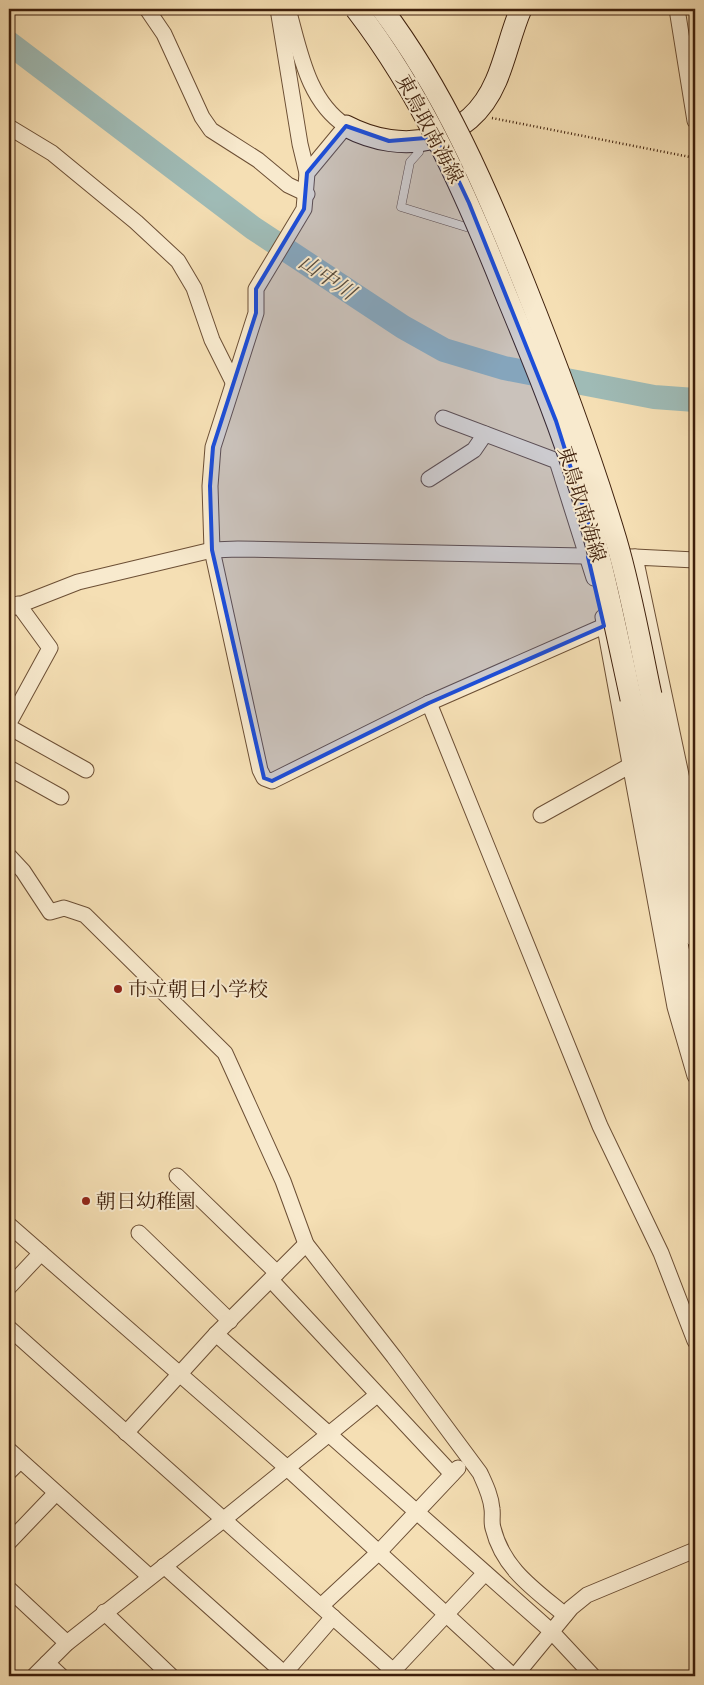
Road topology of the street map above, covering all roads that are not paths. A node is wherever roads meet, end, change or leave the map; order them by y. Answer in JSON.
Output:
{"nodes":[{"id":1,"x":147,"y":9,"type":"edge"},
{"id":2,"x":278,"y":9,"type":"edge"},
{"id":3,"x":288,"y":9,"type":"edge"},
{"id":4,"x":356,"y":9,"type":"edge"},
{"id":5,"x":382,"y":9,"type":"edge"},
{"id":6,"x":521,"y":9,"type":"edge"},
{"id":7,"x":677,"y":9,"type":"edge"},
{"id":8,"x":695,"y":121,"type":"edge"},
{"id":9,"x":346,"y":126,"type":"junction"},
{"id":10,"x":9,"y":127,"type":"edge"},
{"id":11,"x":420,"y":141,"type":"junction"},
{"id":12,"x":307,"y":173,"type":"junction"},
{"id":13,"x":307,"y":194,"type":"junction"},
{"id":14,"x":466,"y":227,"type":"dead end"},
{"id":15,"x":233,"y":382,"type":"junction"},
{"id":16,"x":443,"y":418,"type":"dead end"},
{"id":17,"x":485,"y":434,"type":"junction"},
{"id":18,"x":429,"y":479,"type":"dead end"},
{"id":19,"x":212,"y":550,"type":"junction"},
{"id":20,"x":588,"y":557,"type":"junction"},
{"id":21,"x":635,"y":557,"type":"junction"},
{"id":22,"x":695,"y":560,"type":"edge"},
{"id":23,"x":14,"y":607,"type":"edge"},
{"id":24,"x":604,"y":626,"type":"junction"},
{"id":25,"x":641,"y":697,"type":"junction"},
{"id":26,"x":429,"y":703,"type":"junction"},
{"id":27,"x":9,"y":723,"type":"edge"},
{"id":28,"x":9,"y":727,"type":"edge"},
{"id":29,"x":631,"y":765,"type":"junction"},
{"id":30,"x":9,"y":768,"type":"edge"},
{"id":31,"x":86,"y":770,"type":"dead end"},
{"id":32,"x":61,"y":798,"type":"dead end"},
{"id":33,"x":541,"y":815,"type":"dead end"},
{"id":34,"x":695,"y":841,"type":"edge"},
{"id":35,"x":9,"y":856,"type":"edge"},
{"id":36,"x":695,"y":936,"type":"edge"},
{"id":37,"x":695,"y":1038,"type":"edge"},
{"id":38,"x":695,"y":1076,"type":"edge"},
{"id":39,"x":177,"y":1176,"type":"dead end"},
{"id":40,"x":9,"y":1225,"type":"edge"},
{"id":41,"x":139,"y":1233,"type":"dead end"},
{"id":42,"x":306,"y":1244,"type":"junction"},
{"id":43,"x":41,"y":1253,"type":"junction"},
{"id":44,"x":274,"y":1276,"type":"junction"},
{"id":45,"x":9,"y":1287,"type":"edge"},
{"id":46,"x":230,"y":1321,"type":"junction"},
{"id":47,"x":9,"y":1328,"type":"edge"},
{"id":48,"x":216,"y":1334,"type":"junction"},
{"id":49,"x":695,"y":1341,"type":"edge"},
{"id":50,"x":180,"y":1375,"type":"junction"},
{"id":51,"x":377,"y":1395,"type":"junction"},
{"id":52,"x":126,"y":1434,"type":"junction"},
{"id":53,"x":328,"y":1435,"type":"junction"},
{"id":54,"x":14,"y":1455,"type":"edge"},
{"id":55,"x":468,"y":1459,"type":"junction"},
{"id":56,"x":286,"y":1468,"type":"junction"},
{"id":57,"x":9,"y":1472,"type":"edge"},
{"id":58,"x":452,"y":1474,"type":"junction"},
{"id":59,"x":56,"y":1493,"type":"junction"},
{"id":60,"x":415,"y":1512,"type":"junction"},
{"id":61,"x":223,"y":1520,"type":"junction"},
{"id":62,"x":9,"y":1542,"type":"edge"},
{"id":63,"x":695,"y":1550,"type":"edge"},
{"id":64,"x":378,"y":1553,"type":"junction"},
{"id":65,"x":164,"y":1566,"type":"junction"},
{"id":66,"x":485,"y":1573,"type":"junction"},
{"id":67,"x":150,"y":1577,"type":"junction"},
{"id":68,"x":9,"y":1589,"type":"edge"},
{"id":69,"x":321,"y":1606,"type":"junction"},
{"id":70,"x":104,"y":1612,"type":"junction"},
{"id":71,"x":446,"y":1614,"type":"junction"},
{"id":72,"x":565,"y":1615,"type":"junction"},
{"id":73,"x":334,"y":1617,"type":"junction"},
{"id":74,"x":551,"y":1631,"type":"junction"},
{"id":75,"x":67,"y":1642,"type":"junction"},
{"id":76,"x":47,"y":1663,"type":"junction"},
{"id":77,"x":396,"y":1674,"type":"edge"},
{"id":78,"x":285,"y":1675,"type":"edge"},
{"id":79,"x":34,"y":1676,"type":"edge"},
{"id":80,"x":61,"y":1676,"type":"edge"},
{"id":81,"x":171,"y":1676,"type":"edge"},
{"id":82,"x":514,"y":1676,"type":"edge"},
{"id":83,"x":593,"y":1676,"type":"edge"}],
"edges":[{"from":1,"to":13,"type":"street"},
{"from":2,"to":12,"type":"street"},
{"from":3,"to":9,"type":"street"},
{"from":4,"to":25,"type":"main road","name":"東鳥取南海線","bridge":true},
{"from":5,"to":25,"type":"main road","name":"東鳥取南海線","bridge":true},
{"from":6,"to":11,"type":"main road"},
{"from":7,"to":8,"type":"street"},
{"from":9,"to":11,"type":"main road"},
{"from":9,"to":12,"type":"street"},
{"from":10,"to":15,"type":"street"},
{"from":11,"to":14,"type":"lane"},
{"from":12,"to":13,"type":"street"},
{"from":13,"to":15,"type":"street"},
{"from":15,"to":19,"type":"street"},
{"from":16,"to":17,"type":"street"},
{"from":17,"to":18,"type":"street"},
{"from":17,"to":20,"type":"street"},
{"from":19,"to":20,"type":"street"},
{"from":19,"to":23,"type":"street"},
{"from":19,"to":26,"type":"street"},
{"from":20,"to":21,"type":"street"},
{"from":20,"to":24,"type":"street"},
{"from":21,"to":22,"type":"street"},
{"from":21,"to":34,"type":"street"},
{"from":23,"to":27,"type":"street"},
{"from":24,"to":26,"type":"street"},
{"from":24,"to":29,"type":"street"},
{"from":25,"to":36,"type":"main road","name":"東鳥取南海線"},
{"from":25,"to":37,"type":"main road","name":"東鳥取南海線"},
{"from":26,"to":49,"type":"street"},
{"from":28,"to":31,"type":"street"},
{"from":29,"to":33,"type":"street"},
{"from":29,"to":38,"type":"street"},
{"from":30,"to":32,"type":"street"},
{"from":35,"to":42,"type":"street"},
{"from":39,"to":44,"type":"street"},
{"from":40,"to":43,"type":"street"},
{"from":41,"to":46,"type":"street"},
{"from":42,"to":44,"type":"street"},
{"from":42,"to":55,"type":"street"},
{"from":43,"to":45,"type":"street"},
{"from":43,"to":50,"type":"street"},
{"from":44,"to":46,"type":"street"},
{"from":44,"to":51,"type":"street"},
{"from":46,"to":48,"type":"street"},
{"from":47,"to":52,"type":"street"},
{"from":48,"to":50,"type":"street"},
{"from":48,"to":53,"type":"street"},
{"from":50,"to":52,"type":"street"},
{"from":50,"to":56,"type":"street"},
{"from":51,"to":53,"type":"street"},
{"from":51,"to":58,"type":"street"},
{"from":52,"to":61,"type":"street"},
{"from":53,"to":56,"type":"street"},
{"from":53,"to":60,"type":"street"},
{"from":54,"to":57,"type":"street"},
{"from":54,"to":59,"type":"street"},
{"from":55,"to":58,"type":"street"},
{"from":55,"to":72,"type":"street"},
{"from":56,"to":61,"type":"street"},
{"from":56,"to":64,"type":"street"},
{"from":58,"to":60,"type":"street"},
{"from":59,"to":62,"type":"street"},
{"from":59,"to":67,"type":"street"},
{"from":60,"to":64,"type":"street"},
{"from":60,"to":66,"type":"street"},
{"from":61,"to":65,"type":"street"},
{"from":61,"to":69,"type":"street"},
{"from":63,"to":72,"type":"street"},
{"from":64,"to":69,"type":"street"},
{"from":64,"to":71,"type":"street"},
{"from":65,"to":67,"type":"street"},
{"from":65,"to":78,"type":"street"},
{"from":66,"to":71,"type":"street"},
{"from":66,"to":74,"type":"street"},
{"from":67,"to":70,"type":"street"},
{"from":68,"to":75,"type":"street"},
{"from":69,"to":73,"type":"street"},
{"from":70,"to":75,"type":"street"},
{"from":70,"to":81,"type":"street"},
{"from":71,"to":77,"type":"street"},
{"from":71,"to":82,"type":"street"},
{"from":72,"to":74,"type":"street"},
{"from":73,"to":77,"type":"street"},
{"from":73,"to":78,"type":"street"},
{"from":74,"to":82,"type":"street"},
{"from":74,"to":83,"type":"street"},
{"from":75,"to":76,"type":"street"},
{"from":76,"to":79,"type":"street"},
{"from":76,"to":80,"type":"street"}]}
